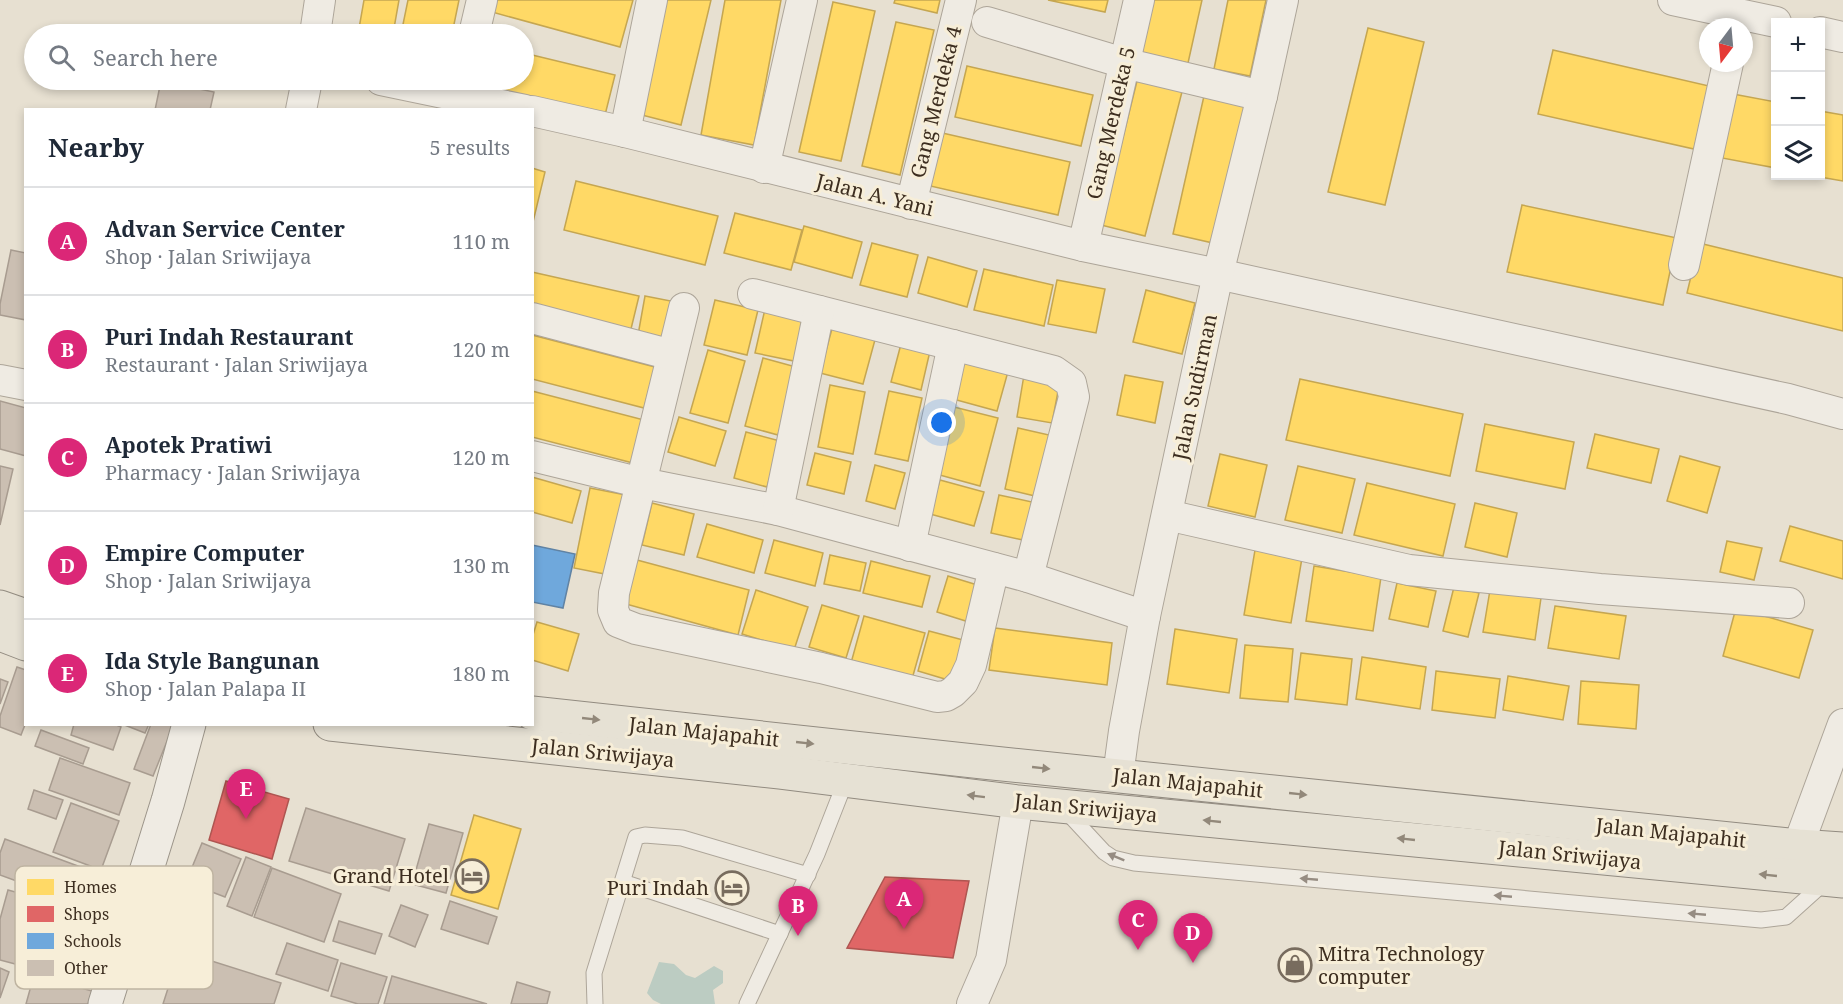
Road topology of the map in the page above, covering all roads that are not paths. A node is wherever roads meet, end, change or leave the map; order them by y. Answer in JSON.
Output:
{"nodes":[{"id":1,"x":320,"y":0,"type":"edge"},
{"id":2,"x":482,"y":0,"type":"edge"},
{"id":3,"x":652,"y":0,"type":"edge"},
{"id":4,"x":802,"y":0,"type":"edge"},
{"id":5,"x":961,"y":0,"type":"edge"},
{"id":6,"x":1139,"y":0,"type":"edge"},
{"id":7,"x":1282,"y":0,"type":"edge"},
{"id":8,"x":1673,"y":0,"type":"edge"},
{"id":9,"x":1728,"y":18,"type":"edge"},
{"id":10,"x":1753,"y":21,"type":"edge"},
{"id":11,"x":987,"y":22,"type":"dead end"},
{"id":12,"x":1771,"y":22,"type":"edge"},
{"id":13,"x":316,"y":24,"type":"edge"},
{"id":14,"x":476,"y":24,"type":"edge"},
{"id":15,"x":1825,"y":33,"type":"edge"},
{"id":16,"x":1843,"y":37,"type":"edge"},
{"id":17,"x":1124,"y":63,"type":"junction"},
{"id":18,"x":1726,"y":72,"type":"edge"},
{"id":19,"x":305,"y":90,"type":"edge"},
{"id":20,"x":471,"y":90,"type":"edge"},
{"id":21,"x":1262,"y":96,"type":"junction"},
{"id":22,"x":301,"y":108,"type":"edge"},
{"id":23,"x":520,"y":108,"type":"edge"},
{"id":24,"x":534,"y":111,"type":"edge"},
{"id":25,"x":625,"y":132,"type":"junction"},
{"id":26,"x":764,"y":168,"type":"junction"},
{"id":27,"x":911,"y":204,"type":"junction"},
{"id":28,"x":1083,"y":246,"type":"junction"},
{"id":29,"x":1684,"y":265,"type":"dead end"},
{"id":30,"x":1218,"y":274,"type":"junction"},
{"id":31,"x":753,"y":294,"type":"dead end"},
{"id":32,"x":684,"y":308,"type":"dead end"},
{"id":33,"x":819,"y":311,"type":"junction"},
{"id":34,"x":534,"y":319,"type":"edge"},
{"id":35,"x":953,"y":345,"type":"junction"},
{"id":36,"x":672,"y":355,"type":"junction"},
{"id":37,"x":0,"y":380,"type":"edge"},
{"id":38,"x":24,"y":385,"type":"edge"},
{"id":39,"x":1843,"y":414,"type":"edge"},
{"id":40,"x":534,"y":456,"type":"edge"},
{"id":41,"x":642,"y":483,"type":"junction"},
{"id":42,"x":778,"y":510,"type":"junction"},
{"id":43,"x":1167,"y":515,"type":"junction"},
{"id":44,"x":910,"y":546,"type":"junction"},
{"id":45,"x":994,"y":568,"type":"junction"},
{"id":46,"x":1028,"y":577,"type":"junction"},
{"id":47,"x":1789,"y":603,"type":"dead end"},
{"id":48,"x":0,"y":607,"type":"edge"},
{"id":49,"x":24,"y":615,"type":"edge"},
{"id":50,"x":1145,"y":616,"type":"junction"},
{"id":51,"x":0,"y":634,"type":"edge"},
{"id":52,"x":24,"y":643,"type":"edge"},
{"id":53,"x":534,"y":713,"type":"edge"},
{"id":54,"x":1843,"y":724,"type":"edge"},
{"id":55,"x":188,"y":726,"type":"edge"},
{"id":56,"x":348,"y":726,"type":"edge"},
{"id":57,"x":1118,"y":776,"type":"junction"},
{"id":58,"x":846,"y":780,"type":"junction"},
{"id":59,"x":1018,"y":802,"type":"junction"},
{"id":60,"x":1059,"y":805,"type":"junction"},
{"id":61,"x":1442,"y":809,"type":"junction"},
{"id":62,"x":1439,"y":843,"type":"junction"},
{"id":63,"x":1798,"y":846,"type":"junction"},
{"id":64,"x":1843,"y":849,"type":"edge"},
{"id":65,"x":148,"y":866,"type":"edge"},
{"id":66,"x":808,"y":875,"type":"junction"},
{"id":67,"x":1834,"y":881,"type":"edge"},
{"id":68,"x":623,"y":882,"type":"junction"},
{"id":69,"x":780,"y":934,"type":"junction"},
{"id":70,"x":110,"y":989,"type":"edge"},
{"id":71,"x":105,"y":1004,"type":"edge"},
{"id":72,"x":596,"y":1004,"type":"edge"},
{"id":73,"x":747,"y":1004,"type":"edge"},
{"id":74,"x":972,"y":1004,"type":"edge"}],
"edges":[{"from":1,"to":13,"type":"street"},
{"from":2,"to":14,"type":"street"},
{"from":3,"to":25,"type":"street"},
{"from":4,"to":26,"type":"street"},
{"from":5,"to":27,"type":"street","name":"Gang Merdeka 4"},
{"from":6,"to":17,"type":"street","name":"Gang Merdeka 5"},
{"from":7,"to":21,"type":"street","name":"Jalan Sudirman"},
{"from":8,"to":9,"type":"street"},
{"from":10,"to":12,"type":"street"},
{"from":11,"to":17,"type":"street"},
{"from":15,"to":16,"type":"street"},
{"from":17,"to":21,"type":"street"},
{"from":17,"to":28,"type":"street","name":"Gang Merdeka 5"},
{"from":18,"to":29,"type":"street"},
{"from":19,"to":22,"type":"street"},
{"from":20,"to":23,"type":"street"},
{"from":21,"to":30,"type":"street","name":"Jalan Sudirman"},
{"from":24,"to":25,"type":"street","name":"Jalan A. Yani"},
{"from":25,"to":26,"type":"street","name":"Jalan A. Yani"},
{"from":26,"to":27,"type":"street","name":"Jalan A. Yani"},
{"from":27,"to":28,"type":"street","name":"Jalan A. Yani"},
{"from":28,"to":30,"type":"street","name":"Jalan A. Yani"},
{"from":30,"to":39,"type":"street","name":"Jalan A. Yani"},
{"from":30,"to":43,"type":"street","name":"Jalan Sudirman"},
{"from":31,"to":33,"type":"street"},
{"from":32,"to":36,"type":"street"},
{"from":33,"to":35,"type":"street"},
{"from":33,"to":42,"type":"street"},
{"from":34,"to":36,"type":"street"},
{"from":35,"to":44,"type":"street"},
{"from":35,"to":46,"type":"street"},
{"from":36,"to":41,"type":"street"},
{"from":37,"to":38,"type":"street"},
{"from":40,"to":41,"type":"street"},
{"from":41,"to":42,"type":"street"},
{"from":41,"to":45,"type":"street"},
{"from":42,"to":44,"type":"street"},
{"from":43,"to":47,"type":"street"},
{"from":43,"to":50,"type":"street","name":"Jalan Sudirman"},
{"from":44,"to":45,"type":"street"},
{"from":45,"to":46,"type":"street"},
{"from":46,"to":50,"type":"street"},
{"from":48,"to":49,"type":"main road"},
{"from":50,"to":57,"type":"street","name":"Jalan Sudirman"},
{"from":51,"to":52,"type":"main road"},
{"from":53,"to":57,"type":"main road","name":"Jalan Majapahit","one_way":true},
{"from":54,"to":63,"type":"street"},
{"from":55,"to":65,"type":"street"},
{"from":56,"to":58,"type":"main road","name":"Jalan Sriwijaya"},
{"from":57,"to":61,"type":"main road","name":"Jalan Majapahit","one_way":true},
{"from":59,"to":58,"type":"main road","name":"Jalan Sriwijaya","one_way":true},
{"from":58,"to":66,"type":"lane"},
{"from":59,"to":60,"type":"main road","name":"Jalan Sriwijaya"},
{"from":59,"to":74,"type":"street"},
{"from":62,"to":60,"type":"main road","name":"Jalan Sriwijaya","one_way":true},
{"from":67,"to":60,"type":"lane","one_way":true},
{"from":61,"to":62,"type":"main road"},
{"from":61,"to":63,"type":"main road","name":"Jalan Majapahit"},
{"from":67,"to":62,"type":"main road","name":"Jalan Sriwijaya","one_way":true},
{"from":63,"to":64,"type":"main road","name":"Jalan Majapahit"},
{"from":66,"to":68,"type":"lane"},
{"from":66,"to":69,"type":"lane"},
{"from":68,"to":69,"type":"lane"},
{"from":68,"to":72,"type":"lane"},
{"from":69,"to":73,"type":"lane"},
{"from":70,"to":71,"type":"street"}]}
